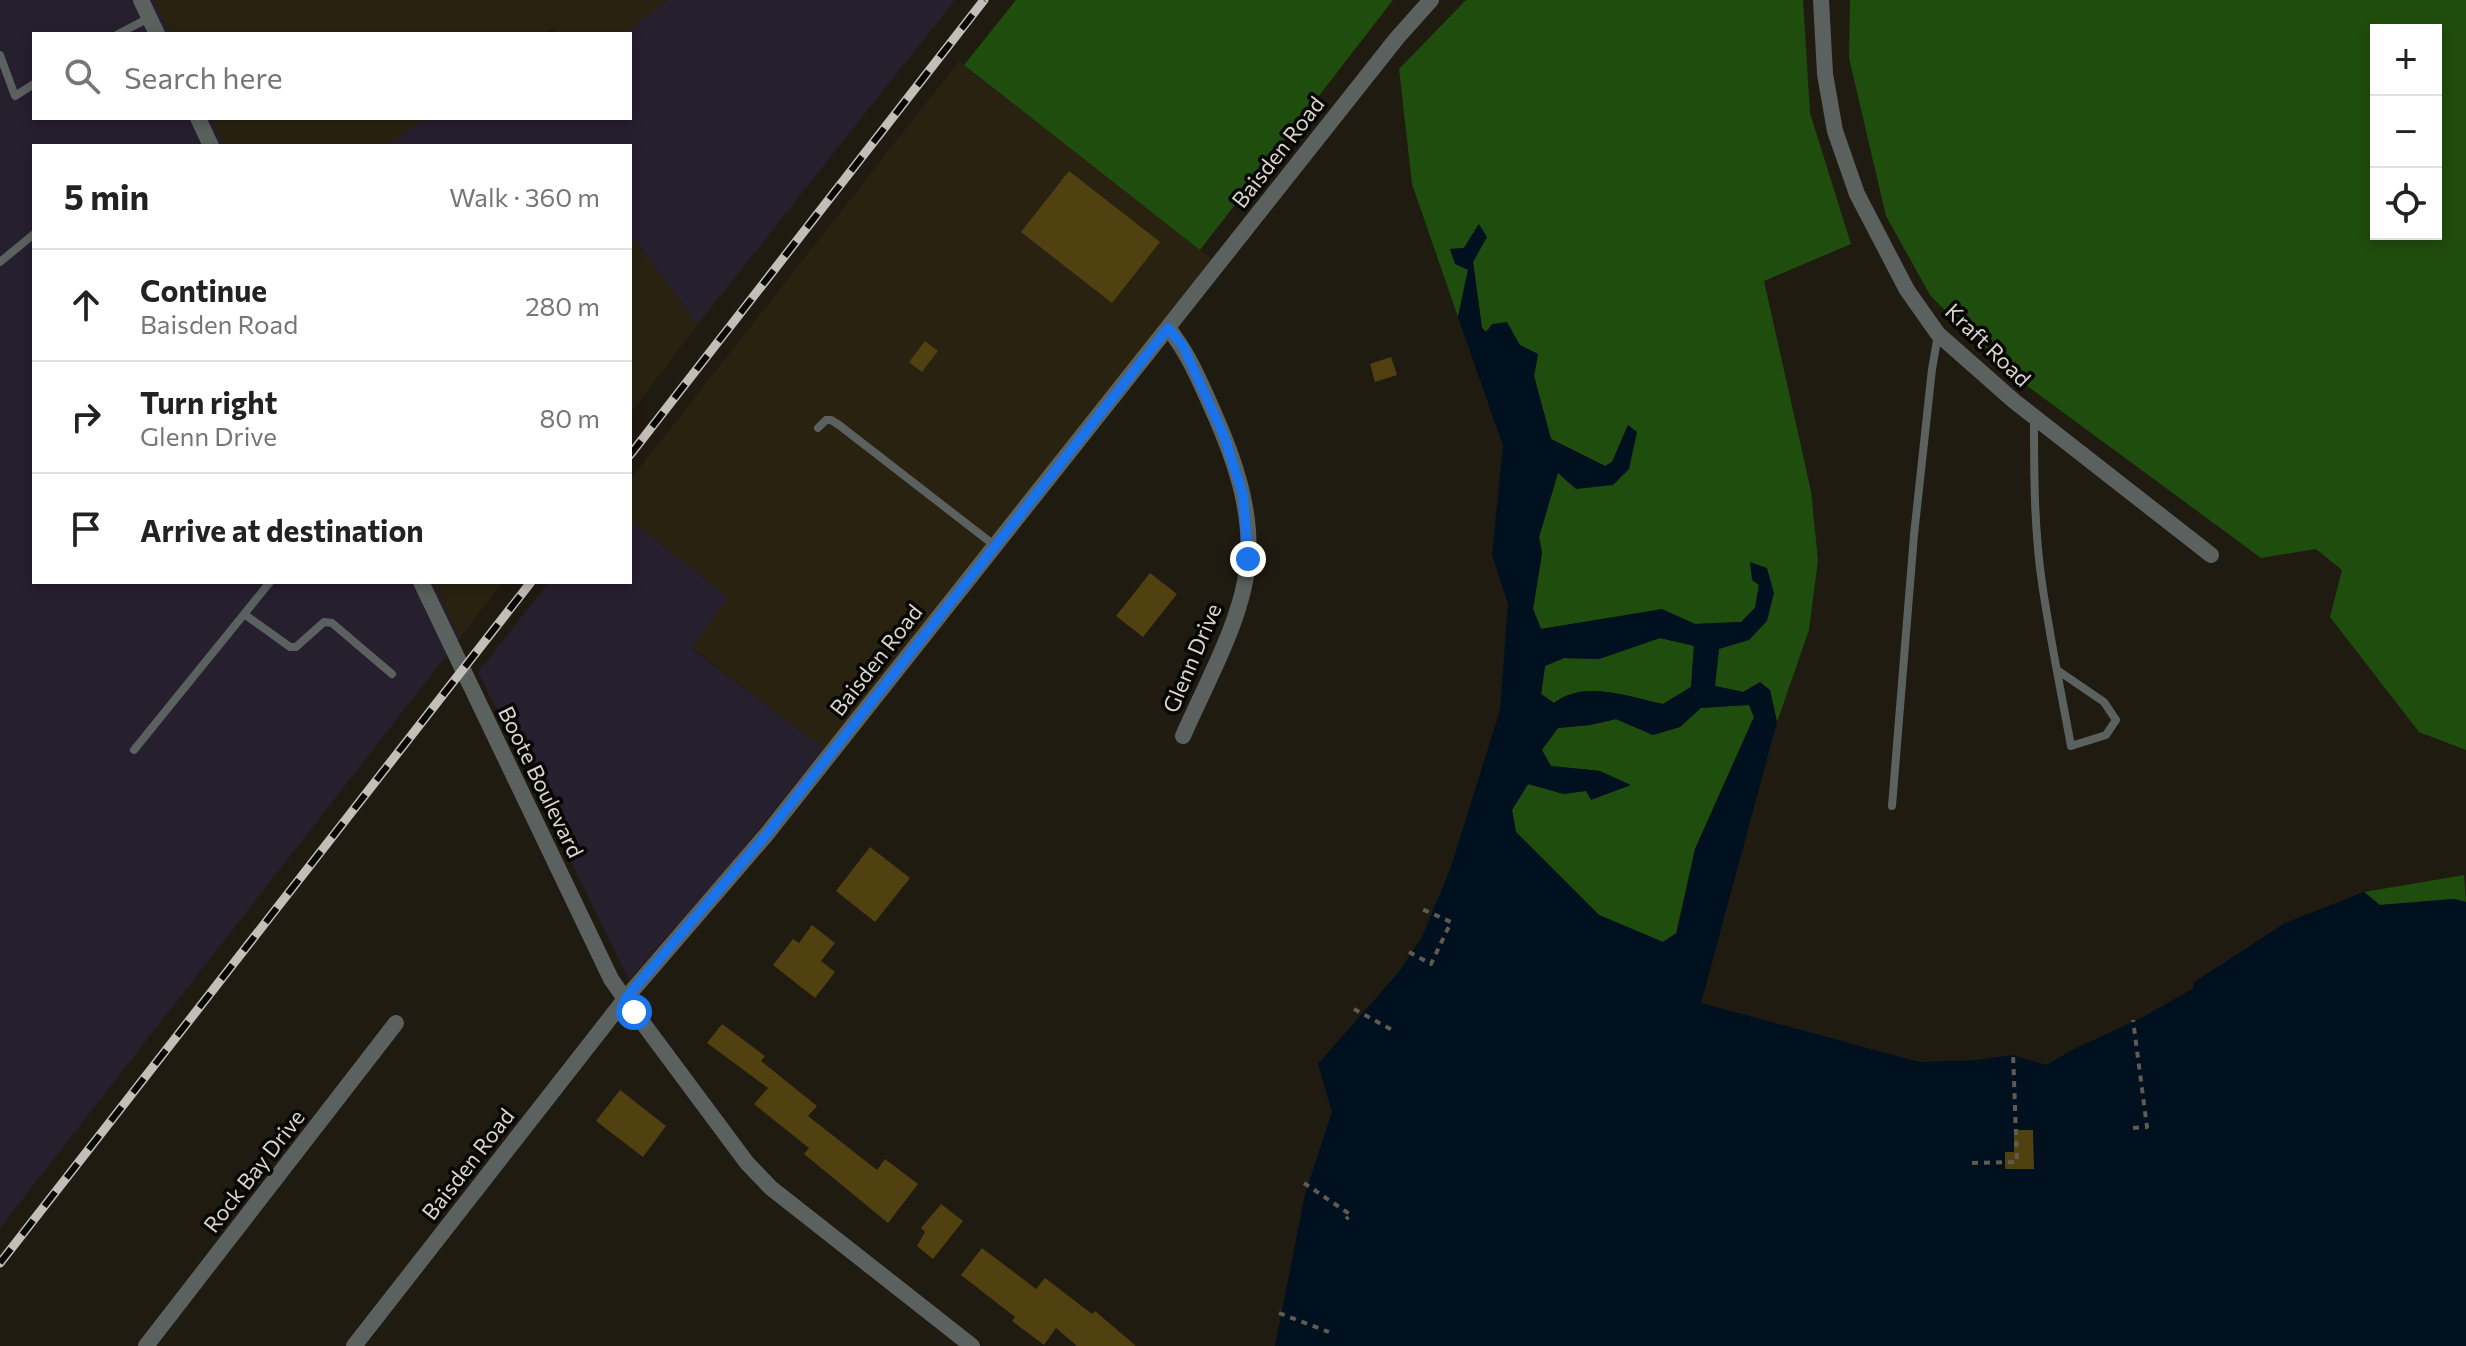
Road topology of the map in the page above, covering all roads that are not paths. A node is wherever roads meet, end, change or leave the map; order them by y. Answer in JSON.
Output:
{"nodes":[{"id":1,"x":1431,"y":0,"type":"edge"},
{"id":2,"x":1821,"y":0,"type":"edge"},
{"id":3,"x":146,"y":6,"type":"edge"},
{"id":4,"x":120,"y":32,"type":"edge"},
{"id":5,"x":156,"y":32,"type":"edge"},
{"id":6,"x":0,"y":55,"type":"edge"},
{"id":7,"x":32,"y":85,"type":"edge"},
{"id":8,"x":199,"y":120,"type":"edge"},
{"id":9,"x":210,"y":144,"type":"edge"},
{"id":10,"x":32,"y":236,"type":"edge"},
{"id":11,"x":0,"y":262,"type":"edge"},
{"id":12,"x":1168,"y":328,"type":"junction"},
{"id":13,"x":1938,"y":334,"type":"junction"},
{"id":14,"x":2034,"y":417,"type":"junction"},
{"id":15,"x":818,"y":428,"type":"dead end"},
{"id":16,"x":995,"y":546,"type":"junction"},
{"id":17,"x":2211,"y":555,"type":"dead end"},
{"id":18,"x":268,"y":584,"type":"edge"},
{"id":19,"x":422,"y":584,"type":"edge"},
{"id":20,"x":244,"y":614,"type":"junction"},
{"id":21,"x":2057,"y":670,"type":"junction"},
{"id":22,"x":392,"y":674,"type":"dead end"},
{"id":23,"x":1183,"y":736,"type":"dead end"},
{"id":24,"x":134,"y":750,"type":"dead end"},
{"id":25,"x":1892,"y":806,"type":"dead end"},
{"id":26,"x":625,"y":999,"type":"junction"},
{"id":27,"x":396,"y":1023,"type":"dead end"},
{"id":28,"x":146,"y":1346,"type":"edge"},
{"id":29,"x":354,"y":1346,"type":"edge"},
{"id":30,"x":972,"y":1346,"type":"edge"}],
"edges":[{"from":1,"to":12,"type":"street","name":"Baisden Road"},
{"from":2,"to":13,"type":"street","name":"Kraft Road"},
{"from":3,"to":4,"type":"lane"},
{"from":3,"to":5,"type":"street"},
{"from":6,"to":7,"type":"lane"},
{"from":8,"to":9,"type":"street"},
{"from":10,"to":11,"type":"lane"},
{"from":12,"to":16,"type":"street","name":"Baisden Road"},
{"from":12,"to":23,"type":"street","name":"Glenn Drive"},
{"from":13,"to":14,"type":"street","name":"Kraft Road"},
{"from":13,"to":25,"type":"lane"},
{"from":14,"to":17,"type":"street","name":"Kraft Road"},
{"from":14,"to":21,"type":"lane"},
{"from":15,"to":16,"type":"lane"},
{"from":16,"to":26,"type":"street","name":"Baisden Road"},
{"from":18,"to":20,"type":"lane"},
{"from":19,"to":26,"type":"street","name":"Boote Boulevard"},
{"from":20,"to":22,"type":"lane"},
{"from":20,"to":24,"type":"lane"},
{"from":21,"to":21,"type":"lane"},
{"from":26,"to":29,"type":"street","name":"Baisden Road"},
{"from":26,"to":30,"type":"street","name":"Boote Boulevard"},
{"from":27,"to":28,"type":"street","name":"Rock Bay Drive"}]}
